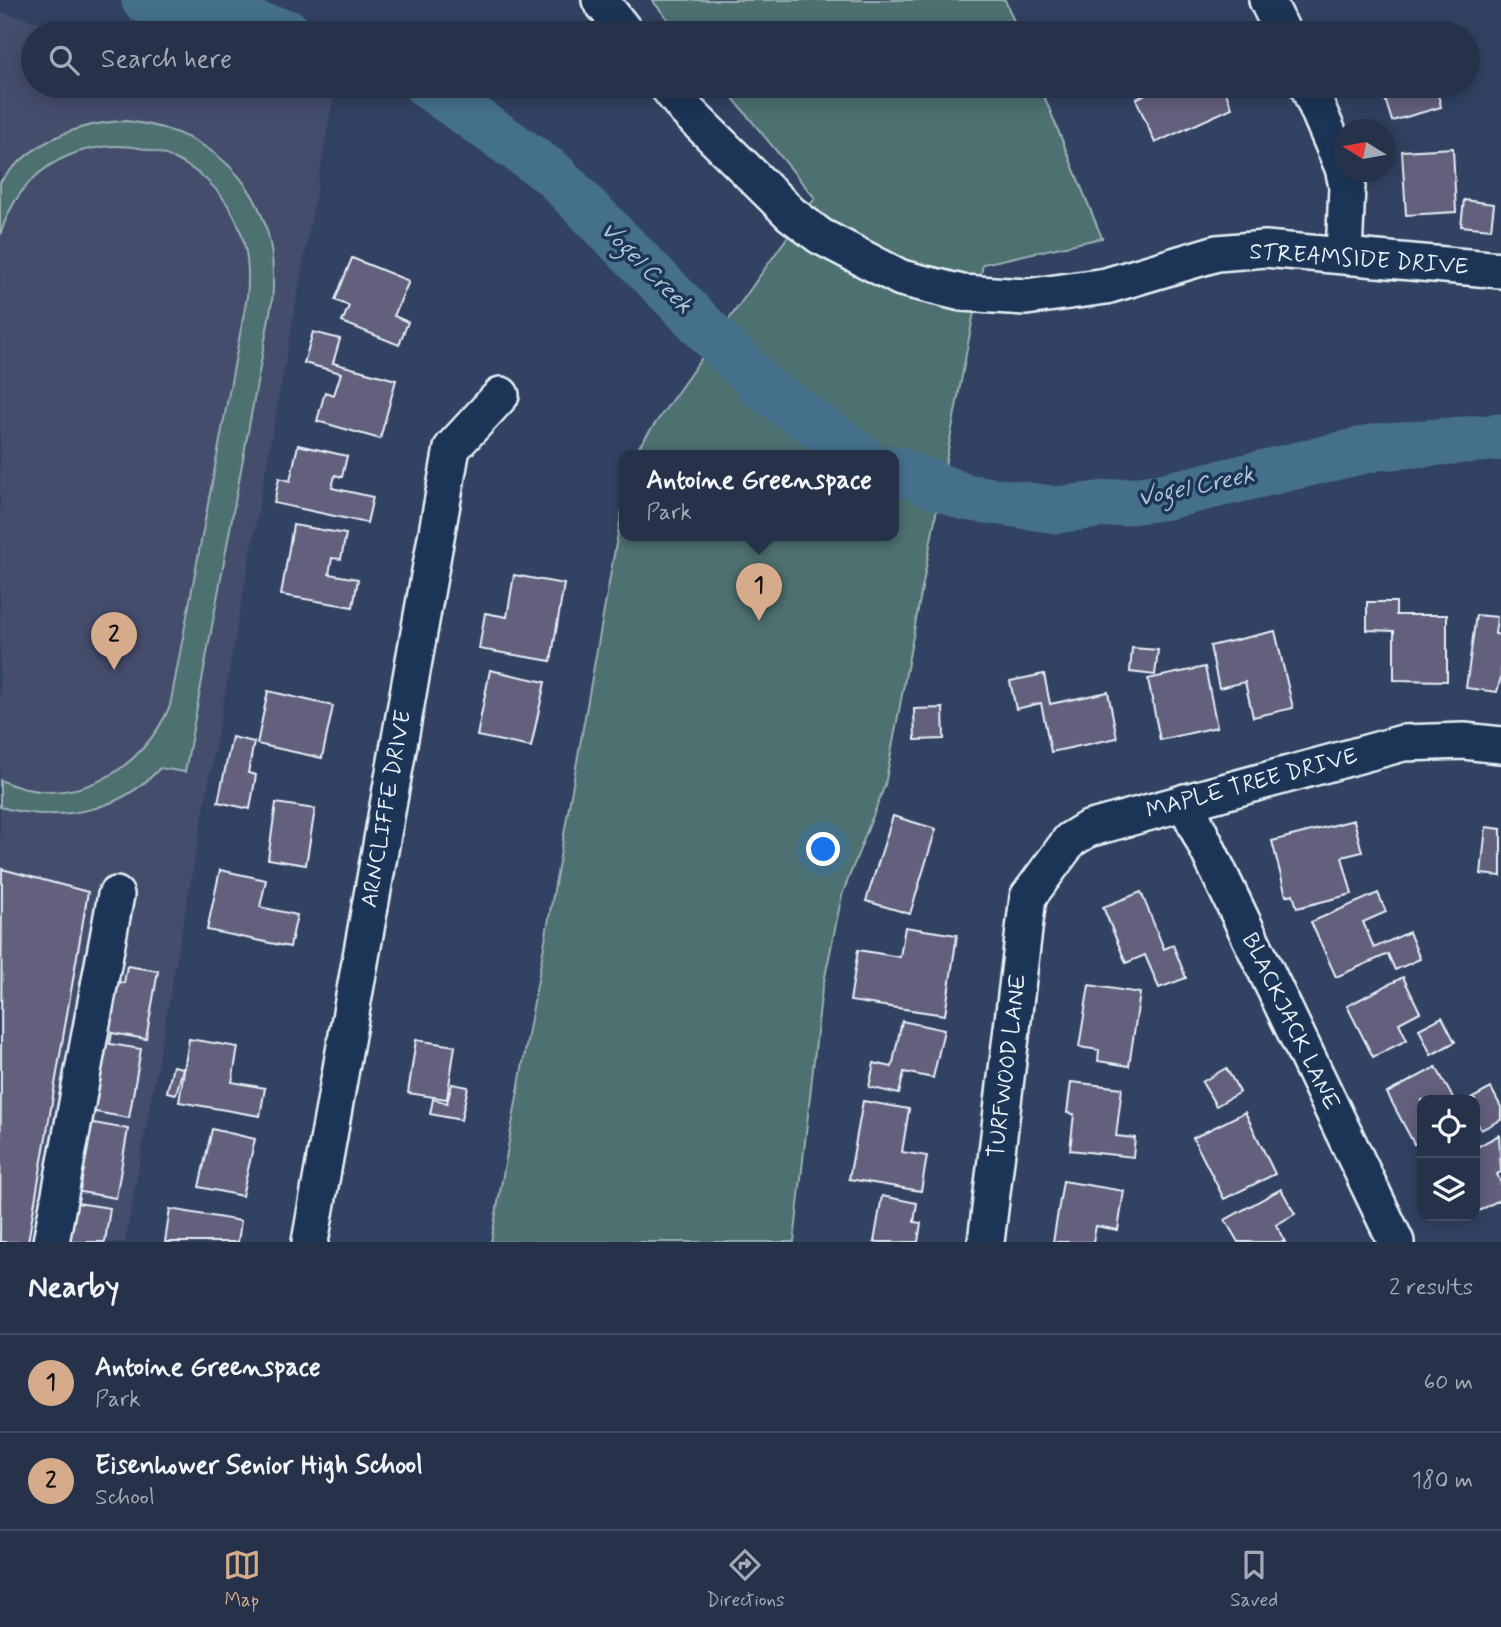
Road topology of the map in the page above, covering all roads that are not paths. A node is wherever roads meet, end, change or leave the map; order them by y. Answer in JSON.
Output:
{"nodes":[{"id":1,"x":600,"y":0,"type":"edge"},
{"id":2,"x":1267,"y":0,"type":"edge"},
{"id":3,"x":617,"y":21,"type":"edge"},
{"id":4,"x":1277,"y":21,"type":"edge"},
{"id":5,"x":676,"y":98,"type":"edge"},
{"id":6,"x":1313,"y":98,"type":"edge"},
{"id":7,"x":1333,"y":145,"type":"edge"},
{"id":8,"x":1346,"y":182,"type":"edge"},
{"id":9,"x":1344,"y":255,"type":"junction"},
{"id":10,"x":1501,"y":270,"type":"edge"},
{"id":11,"x":501,"y":395,"type":"dead end"},
{"id":12,"x":1501,"y":745,"type":"edge"},
{"id":13,"x":1185,"y":802,"type":"junction"},
{"id":14,"x":1033,"y":890,"type":"joint"},
{"id":15,"x":116,"y":895,"type":"dead end"},
{"id":16,"x":51,"y":1242,"type":"edge"},
{"id":17,"x":310,"y":1242,"type":"edge"},
{"id":18,"x":986,"y":1242,"type":"edge"},
{"id":19,"x":1396,"y":1242,"type":"edge"}],
"edges":[{"from":1,"to":3,"type":"street"},
{"from":2,"to":4,"type":"street"},
{"from":5,"to":9,"type":"street","name":"STREAMSIDE DRIVE"},
{"from":6,"to":7,"type":"street"},
{"from":8,"to":9,"type":"street"},
{"from":9,"to":10,"type":"street","name":"STREAMSIDE DRIVE"},
{"from":11,"to":17,"type":"street","name":"ARNCLIFFE DRIVE"},
{"from":12,"to":13,"type":"street","name":"MAPLE TREE DRIVE"},
{"from":13,"to":14,"type":"street","name":"MAPLE TREE DRIVE"},
{"from":13,"to":19,"type":"street","name":"BLACKJACK LANE"},
{"from":14,"to":18,"type":"street","name":"TURFWOOD LANE"},
{"from":15,"to":16,"type":"street"}]}
